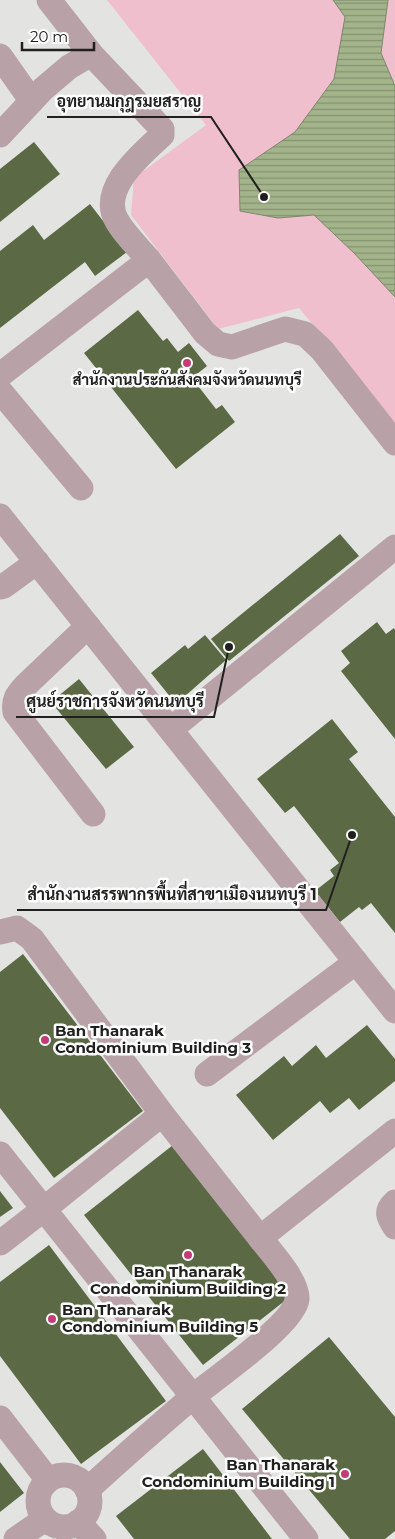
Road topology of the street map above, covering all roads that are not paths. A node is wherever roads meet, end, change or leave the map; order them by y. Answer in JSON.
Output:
{"nodes":[{"id":1,"x":49,"y":0,"type":"edge"},
{"id":2,"x":91,"y":54,"type":"junction"},
{"id":3,"x":0,"y":56,"type":"edge"},
{"id":4,"x":31,"y":100,"type":"junction"},
{"id":5,"x":0,"y":135,"type":"edge"},
{"id":6,"x":149,"y":260,"type":"junction"},
{"id":7,"x":0,"y":375,"type":"edge"},
{"id":8,"x":0,"y":391,"type":"edge"},
{"id":9,"x":395,"y":443,"type":"edge"},
{"id":10,"x":81,"y":488,"type":"dead end"},
{"id":11,"x":0,"y":516,"type":"edge"},
{"id":12,"x":395,"y":547,"type":"edge"},
{"id":13,"x":37,"y":562,"type":"junction"},
{"id":14,"x":0,"y":587,"type":"edge"},
{"id":15,"x":88,"y":626,"type":"junction"},
{"id":16,"x":171,"y":729,"type":"junction"},
{"id":17,"x":93,"y":814,"type":"dead end"},
{"id":18,"x":0,"y":932,"type":"edge"},
{"id":19,"x":356,"y":962,"type":"junction"},
{"id":20,"x":395,"y":1012,"type":"edge"},
{"id":21,"x":207,"y":1074,"type":"dead end"},
{"id":22,"x":162,"y":1114,"type":"junction"},
{"id":23,"x":395,"y":1132,"type":"edge"},
{"id":24,"x":0,"y":1154,"type":"edge"},
{"id":25,"x":395,"y":1202,"type":"edge"},
{"id":26,"x":44,"y":1209,"type":"junction"},
{"id":27,"x":395,"y":1227,"type":"edge"},
{"id":28,"x":260,"y":1238,"type":"junction"},
{"id":29,"x":0,"y":1243,"type":"edge"},
{"id":30,"x":192,"y":1397,"type":"junction"},
{"id":31,"x":0,"y":1418,"type":"edge"},
{"id":32,"x":48,"y":1480,"type":"junction"},
{"id":33,"x":87,"y":1490,"type":"junction"},
{"id":34,"x":45,"y":1519,"type":"junction"},
{"id":35,"x":86,"y":1530,"type":"edge"},
{"id":36,"x":16,"y":1539,"type":"edge"},
{"id":37,"x":306,"y":1539,"type":"edge"}],
"edges":[{"from":1,"to":2,"type":"lane"},
{"from":2,"to":4,"type":"lane"},
{"from":2,"to":6,"type":"lane"},
{"from":3,"to":4,"type":"lane"},
{"from":4,"to":5,"type":"lane"},
{"from":6,"to":7,"type":"lane"},
{"from":6,"to":9,"type":"lane"},
{"from":8,"to":10,"type":"lane"},
{"from":11,"to":13,"type":"lane"},
{"from":12,"to":16,"type":"lane"},
{"from":13,"to":14,"type":"lane"},
{"from":13,"to":15,"type":"lane"},
{"from":15,"to":16,"type":"lane"},
{"from":15,"to":17,"type":"lane"},
{"from":16,"to":19,"type":"lane"},
{"from":18,"to":22,"type":"lane"},
{"from":19,"to":20,"type":"lane"},
{"from":19,"to":21,"type":"lane"},
{"from":22,"to":26,"type":"lane"},
{"from":22,"to":28,"type":"lane"},
{"from":23,"to":28,"type":"lane"},
{"from":24,"to":26,"type":"lane"},
{"from":25,"to":27,"type":"lane"},
{"from":26,"to":29,"type":"lane"},
{"from":26,"to":30,"type":"lane"},
{"from":28,"to":30,"type":"lane"},
{"from":30,"to":33,"type":"lane"},
{"from":30,"to":37,"type":"lane"},
{"from":31,"to":32,"type":"lane"},
{"from":32,"to":33,"type":"lane"},
{"from":32,"to":34,"type":"lane"},
{"from":33,"to":35,"type":"lane"},
{"from":34,"to":35,"type":"lane"},
{"from":34,"to":36,"type":"lane"}]}
